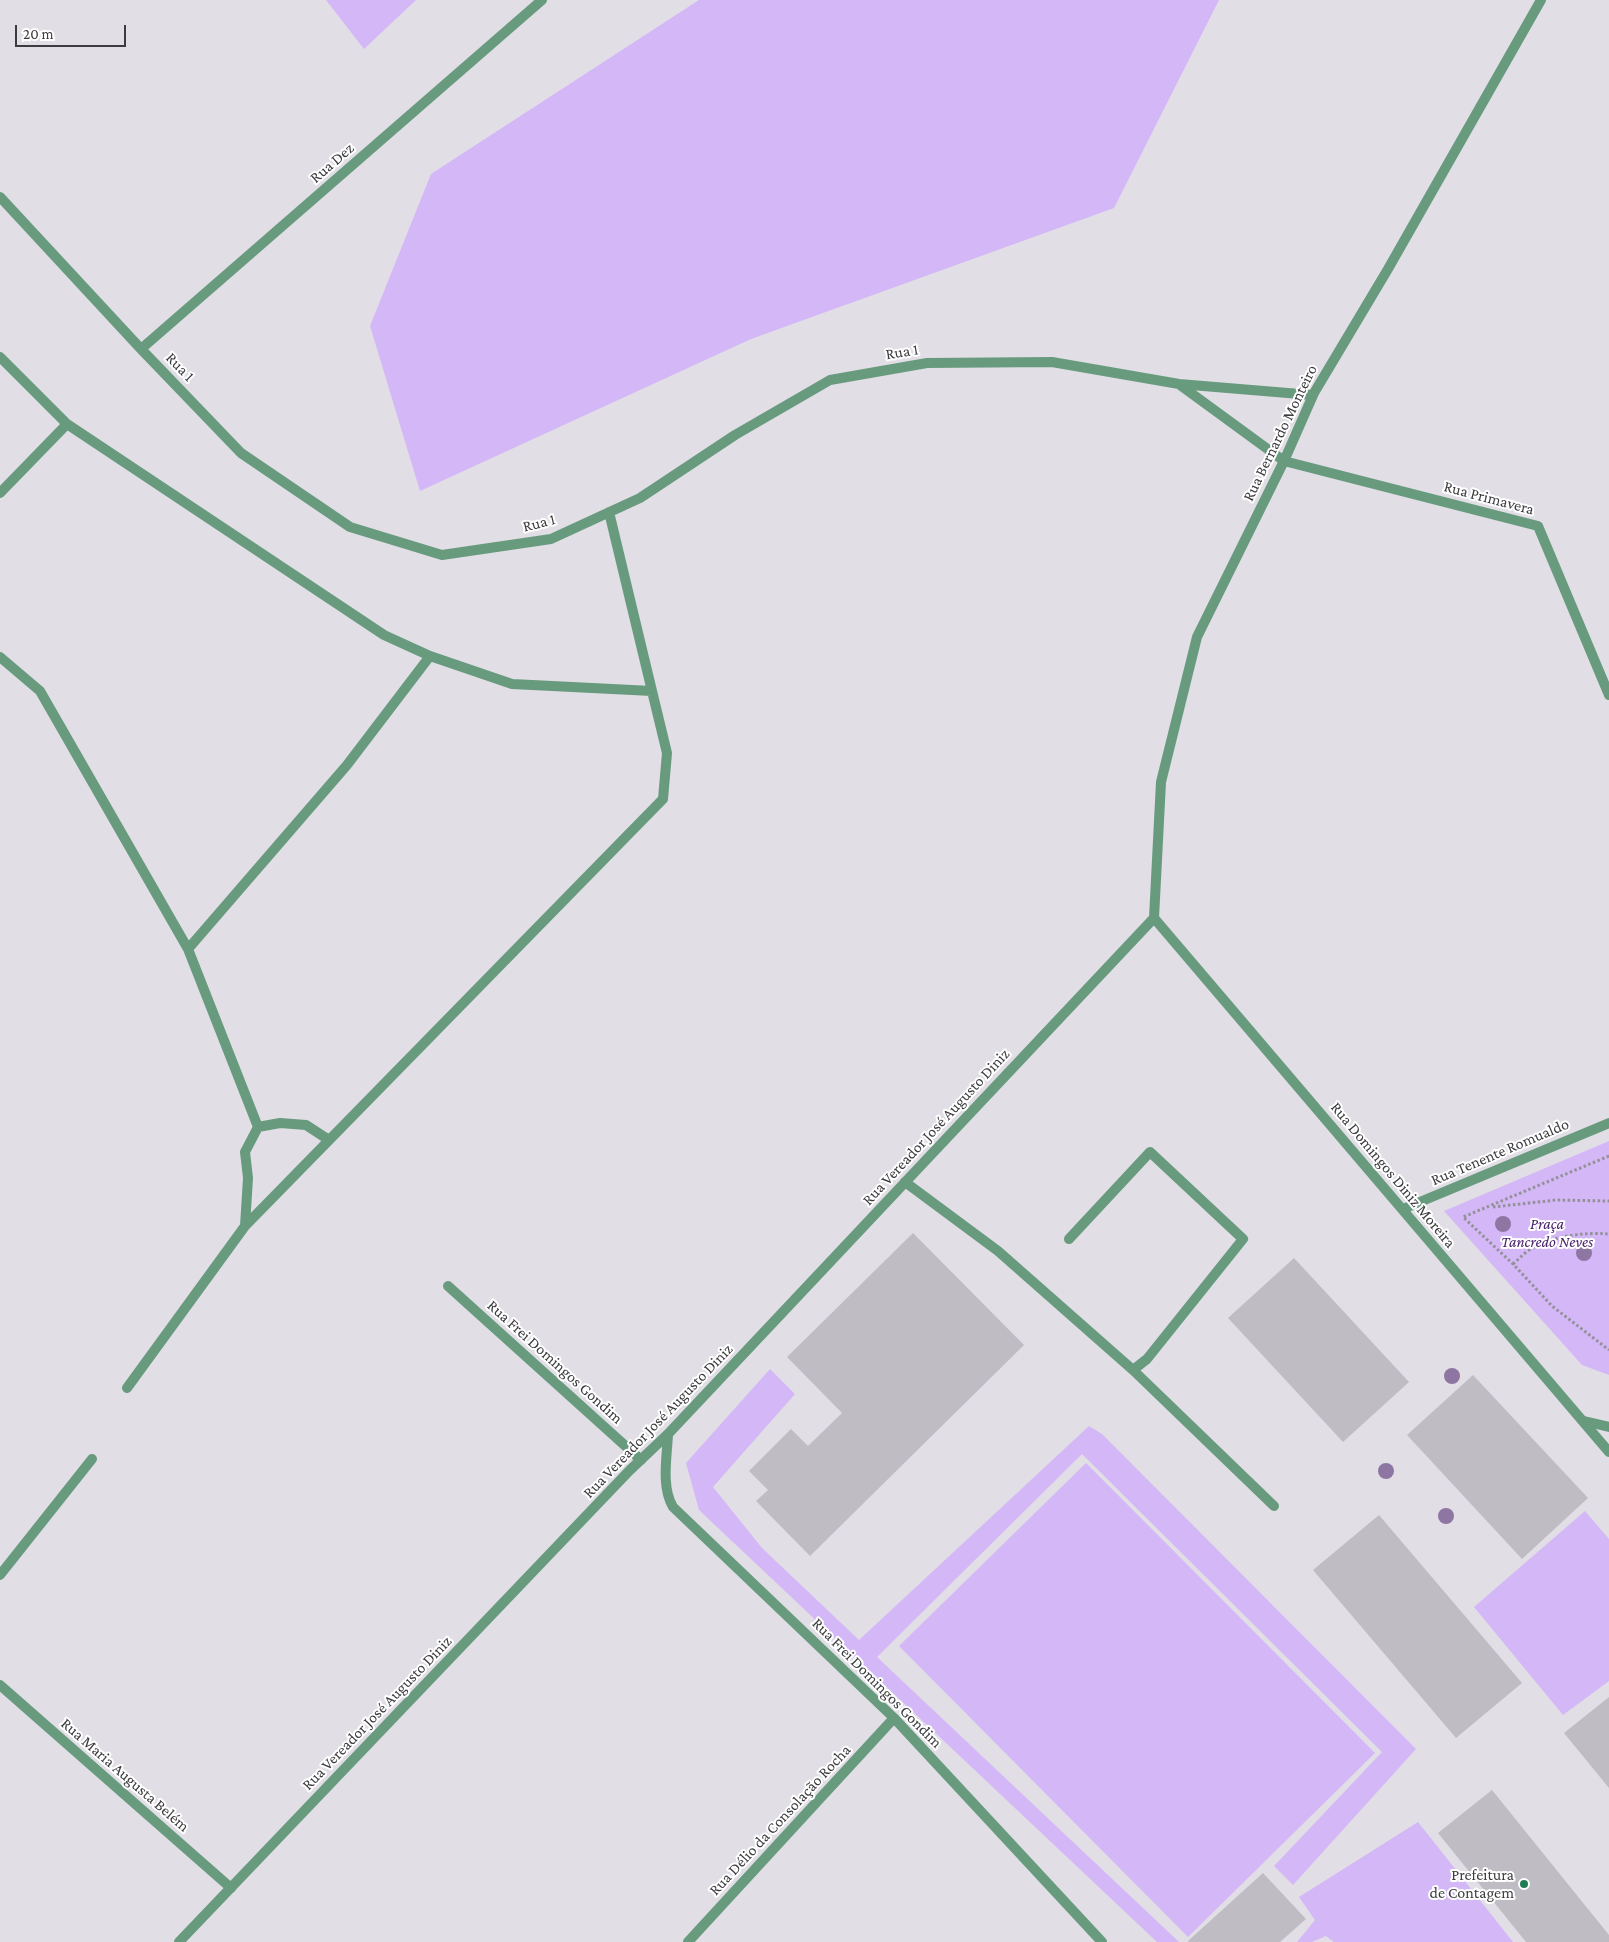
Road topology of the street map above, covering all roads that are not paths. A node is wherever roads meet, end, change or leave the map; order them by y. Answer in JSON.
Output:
{"nodes":[{"id":1,"x":542,"y":0,"type":"edge"},
{"id":2,"x":1541,"y":0,"type":"edge"},
{"id":3,"x":0,"y":198,"type":"edge"},
{"id":4,"x":141,"y":349,"type":"junction"},
{"id":5,"x":0,"y":357,"type":"edge"},
{"id":6,"x":1180,"y":384,"type":"junction"},
{"id":7,"x":1312,"y":395,"type":"junction"},
{"id":8,"x":67,"y":424,"type":"junction"},
{"id":9,"x":1284,"y":461,"type":"junction"},
{"id":10,"x":0,"y":493,"type":"edge"},
{"id":11,"x":609,"y":512,"type":"junction"},
{"id":12,"x":0,"y":656,"type":"edge"},
{"id":13,"x":430,"y":656,"type":"junction"},
{"id":14,"x":652,"y":691,"type":"junction"},
{"id":15,"x":1609,"y":695,"type":"edge"},
{"id":16,"x":1154,"y":918,"type":"junction"},
{"id":17,"x":188,"y":949,"type":"junction"},
{"id":18,"x":1609,"y":1123,"type":"edge"},
{"id":19,"x":258,"y":1127,"type":"junction"},
{"id":20,"x":329,"y":1140,"type":"junction"},
{"id":21,"x":906,"y":1182,"type":"junction"},
{"id":22,"x":1403,"y":1209,"type":"junction"},
{"id":23,"x":245,"y":1226,"type":"junction"},
{"id":24,"x":1069,"y":1239,"type":"dead end"},
{"id":25,"x":448,"y":1286,"type":"dead end"},
{"id":26,"x":1133,"y":1370,"type":"junction"},
{"id":27,"x":127,"y":1388,"type":"dead end"},
{"id":28,"x":1584,"y":1421,"type":"junction"},
{"id":29,"x":1609,"y":1427,"type":"edge"},
{"id":30,"x":668,"y":1434,"type":"junction"},
{"id":31,"x":1609,"y":1452,"type":"edge"},
{"id":32,"x":92,"y":1459,"type":"dead end"},
{"id":33,"x":641,"y":1460,"type":"junction"},
{"id":34,"x":1274,"y":1506,"type":"dead end"},
{"id":35,"x":0,"y":1575,"type":"edge"},
{"id":36,"x":0,"y":1685,"type":"edge"},
{"id":37,"x":894,"y":1718,"type":"junction"},
{"id":38,"x":231,"y":1888,"type":"junction"},
{"id":39,"x":179,"y":1942,"type":"edge"},
{"id":40,"x":688,"y":1942,"type":"edge"},
{"id":41,"x":1102,"y":1942,"type":"edge"}],
"edges":[{"from":1,"to":4,"type":"street","name":"Rua Dez"},
{"from":2,"to":7,"type":"street","name":"Rua Bernardo Monteiro"},
{"from":3,"to":4,"type":"street","name":"Rua 1"},
{"from":4,"to":11,"type":"street","name":"Rua 1"},
{"from":5,"to":8,"type":"street"},
{"from":6,"to":7,"type":"street","name":"Rua 1"},
{"from":6,"to":9,"type":"street","name":"Rua 1"},
{"from":6,"to":11,"type":"street","name":"Rua 1"},
{"from":7,"to":9,"type":"street","name":"Rua Bernardo Monteiro"},
{"from":8,"to":10,"type":"street"},
{"from":8,"to":13,"type":"street"},
{"from":9,"to":15,"type":"street","name":"Rua Primavera"},
{"from":9,"to":16,"type":"street","name":"Rua Bernardo Monteiro"},
{"from":11,"to":14,"type":"street"},
{"from":12,"to":17,"type":"street"},
{"from":13,"to":14,"type":"street"},
{"from":13,"to":17,"type":"street"},
{"from":14,"to":20,"type":"street"},
{"from":16,"to":21,"type":"street","name":"Rua Vereador José Augusto Diniz"},
{"from":16,"to":22,"type":"street","name":"Rua Domingos Diniz Moreira"},
{"from":17,"to":19,"type":"street"},
{"from":18,"to":22,"type":"street","name":"Rua Tenente Romualdo"},
{"from":19,"to":20,"type":"street"},
{"from":19,"to":23,"type":"street"},
{"from":20,"to":23,"type":"street"},
{"from":21,"to":26,"type":"street"},
{"from":21,"to":30,"type":"street","name":"Rua Vereador José Augusto Diniz"},
{"from":22,"to":28,"type":"street","name":"Rua Domingos Diniz Moreira"},
{"from":23,"to":27,"type":"street"},
{"from":24,"to":26,"type":"street"},
{"from":25,"to":33,"type":"street","name":"Rua Frei Domingos Gondim"},
{"from":26,"to":34,"type":"street"},
{"from":28,"to":29,"type":"street"},
{"from":28,"to":31,"type":"street","name":"Rua Domingos Diniz Moreira"},
{"from":30,"to":33,"type":"street","name":"Rua Vereador José Augusto Diniz"},
{"from":30,"to":37,"type":"street","name":"Rua Frei Domingos Gondim"},
{"from":32,"to":35,"type":"street"},
{"from":33,"to":38,"type":"street","name":"Rua Vereador José Augusto Diniz"},
{"from":36,"to":38,"type":"street","name":"Rua Maria Augusta Belém"},
{"from":37,"to":40,"type":"street","name":"Rua Délio da Consolação Rocha"},
{"from":37,"to":41,"type":"street","name":"Rua Frei Domingos Gondim"},
{"from":38,"to":39,"type":"street","name":"Rua Vereador José Augusto Diniz"}]}
